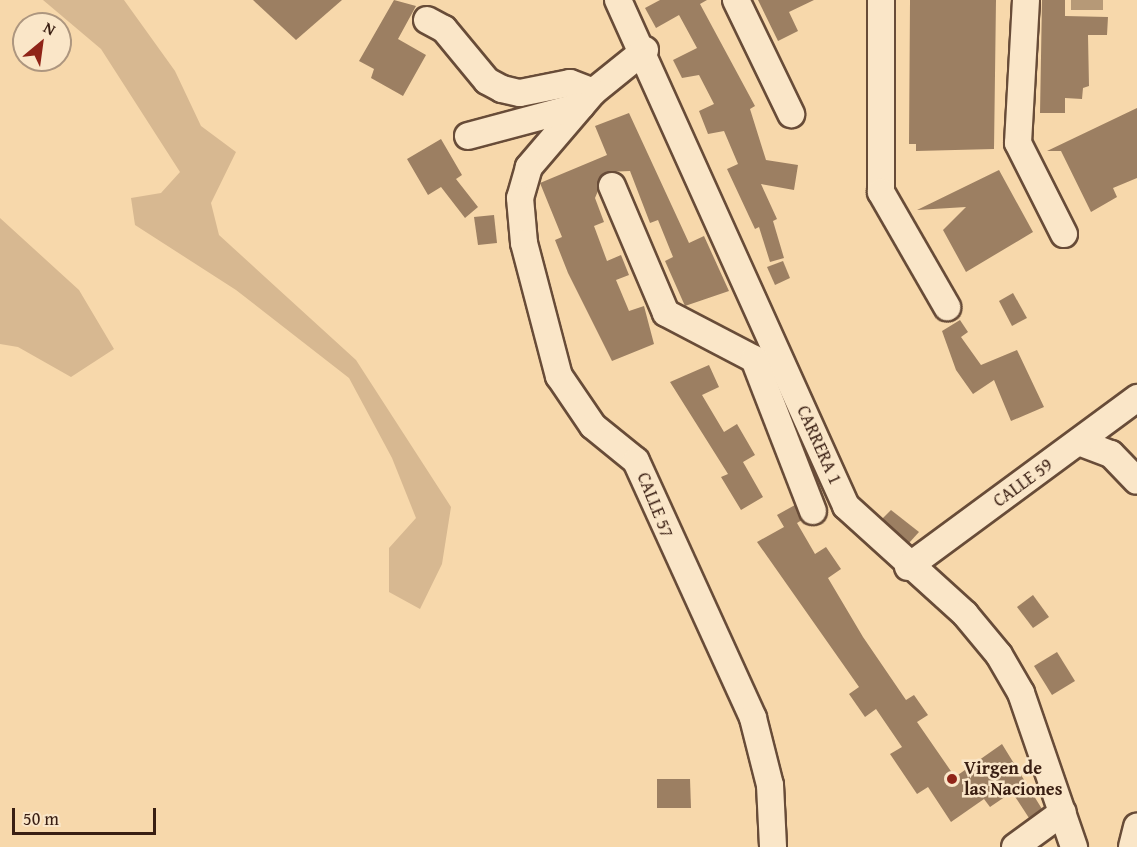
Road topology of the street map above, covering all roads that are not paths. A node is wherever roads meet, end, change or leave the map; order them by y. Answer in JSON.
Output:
{"nodes":[{"id":1,"x":618,"y":0,"type":"edge"},
{"id":2,"x":736,"y":0,"type":"edge"},
{"id":3,"x":881,"y":0,"type":"edge"},
{"id":4,"x":1026,"y":0,"type":"edge"},
{"id":5,"x":427,"y":20,"type":"dead end"},
{"id":6,"x":645,"y":50,"type":"junction"},
{"id":7,"x":587,"y":99,"type":"junction"},
{"id":8,"x":791,"y":114,"type":"dead end"},
{"id":9,"x":468,"y":136,"type":"dead end"},
{"id":10,"x":612,"y":186,"type":"dead end"},
{"id":11,"x":1064,"y":234,"type":"dead end"},
{"id":12,"x":947,"y":307,"type":"dead end"},
{"id":13,"x":765,"y":354,"type":"junction"},
{"id":14,"x":1137,"y":398,"type":"edge"},
{"id":15,"x":1079,"y":442,"type":"junction"},
{"id":16,"x":1137,"y":481,"type":"edge"},
{"id":17,"x":813,"y":510,"type":"dead end"},
{"id":18,"x":908,"y":567,"type":"junction"},
{"id":19,"x":1063,"y":812,"type":"junction"},
{"id":20,"x":1137,"y":827,"type":"edge"},
{"id":21,"x":1023,"y":845,"type":"edge"},
{"id":22,"x":773,"y":847,"type":"edge"},
{"id":23,"x":1074,"y":847,"type":"edge"},
{"id":24,"x":1132,"y":847,"type":"edge"}],
"edges":[{"from":1,"to":6,"type":"street","name":"CARRERA 1"},
{"from":2,"to":8,"type":"street"},
{"from":3,"to":12,"type":"street"},
{"from":4,"to":11,"type":"street"},
{"from":5,"to":7,"type":"street"},
{"from":6,"to":7,"type":"street","name":"CALLE 57"},
{"from":6,"to":13,"type":"street","name":"CARRERA 1"},
{"from":7,"to":9,"type":"street"},
{"from":7,"to":22,"type":"street","name":"CALLE 57"},
{"from":10,"to":13,"type":"street"},
{"from":13,"to":17,"type":"street"},
{"from":13,"to":18,"type":"street","name":"CARRERA 1"},
{"from":14,"to":15,"type":"street","name":"CALLE 59"},
{"from":15,"to":16,"type":"street"},
{"from":15,"to":18,"type":"street","name":"CALLE 59"},
{"from":18,"to":19,"type":"street","name":"CARRERA 1"},
{"from":19,"to":21,"type":"street"},
{"from":19,"to":23,"type":"street","name":"CARRERA 1"},
{"from":20,"to":24,"type":"street"}]}
